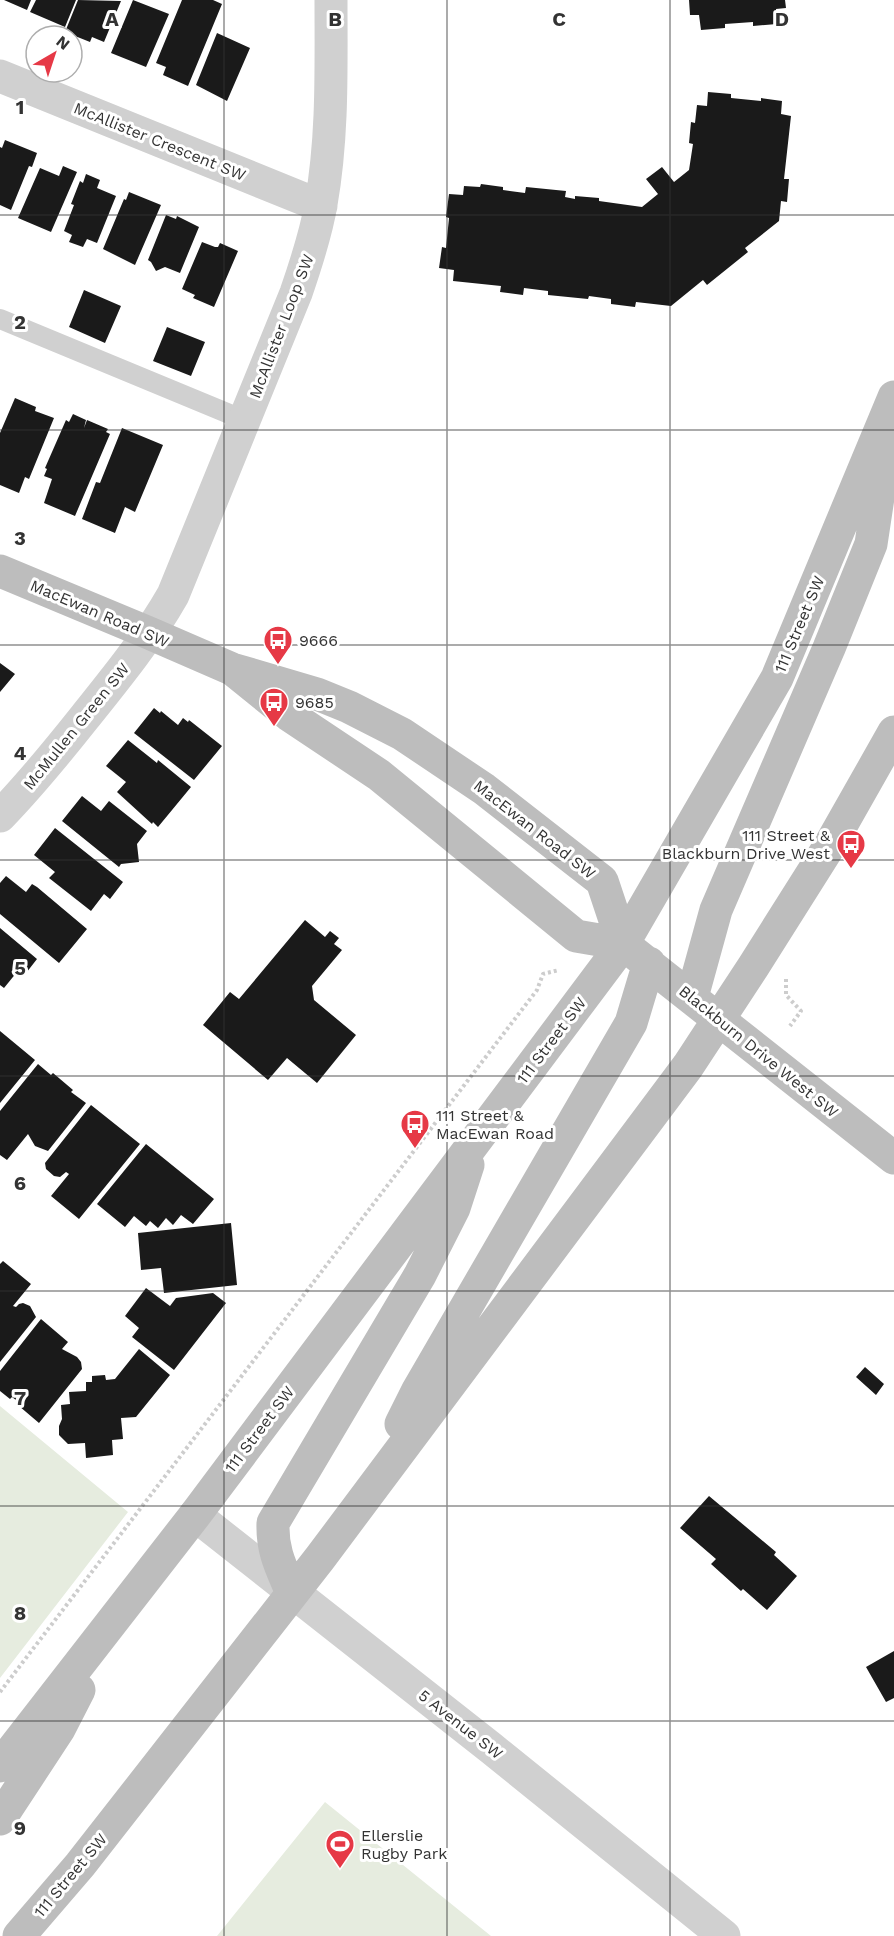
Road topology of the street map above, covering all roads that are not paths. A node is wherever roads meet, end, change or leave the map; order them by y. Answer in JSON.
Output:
{"nodes":[{"id":1,"x":331,"y":0,"type":"edge"},
{"id":2,"x":0,"y":76,"type":"edge"},
{"id":3,"x":321,"y":206,"type":"junction"},
{"id":4,"x":0,"y":319,"type":"edge"},
{"id":5,"x":893,"y":399,"type":"edge"},
{"id":6,"x":244,"y":420,"type":"junction"},
{"id":7,"x":0,"y":571,"type":"edge"},
{"id":8,"x":149,"y":633,"type":"junction"},
{"id":9,"x":232,"y":669,"type":"junction"},
{"id":10,"x":894,"y":732,"type":"edge"},
{"id":11,"x":0,"y":816,"type":"edge"},
{"id":12,"x":623,"y":944,"type":"junction"},
{"id":13,"x":649,"y":963,"type":"junction"},
{"id":14,"x":692,"y":997,"type":"junction"},
{"id":15,"x":720,"y":1019,"type":"junction"},
{"id":16,"x":476,"y":1140,"type":"junction"},
{"id":17,"x":894,"y":1158,"type":"edge"},
{"id":18,"x":364,"y":1498,"type":"junction"},
{"id":19,"x":195,"y":1515,"type":"junction"},
{"id":20,"x":292,"y":1593,"type":"junction"},
{"id":21,"x":90,"y":1651,"type":"junction"},
{"id":22,"x":0,"y":1766,"type":"edge"},
{"id":23,"x":0,"y":1819,"type":"edge"},
{"id":24,"x":20,"y":1936,"type":"edge"},
{"id":25,"x":724,"y":1936,"type":"edge"}],
"edges":[{"from":1,"to":3,"type":"street","name":"McAllister Loop SW"},
{"from":2,"to":3,"type":"street","name":"McAllister Crescent SW"},
{"from":3,"to":6,"type":"street","name":"McAllister Loop SW"},
{"from":4,"to":6,"type":"lane"},
{"from":5,"to":12,"type":"main road","name":"111 Street SW"},
{"from":5,"to":14,"type":"main road"},
{"from":6,"to":8,"type":"street","name":"McAllister Loop SW"},
{"from":7,"to":8,"type":"main road","name":"MacEwan Road SW"},
{"from":8,"to":9,"type":"main road","name":"MacEwan Road SW"},
{"from":8,"to":11,"type":"street","name":"McMullen Green SW"},
{"from":9,"to":12,"type":"main road","name":"MacEwan Road SW"},
{"from":9,"to":12,"type":"main road","name":"MacEwan Road SW"},
{"from":10,"to":15,"type":"main road","name":"111 Street SW"},
{"from":12,"to":13,"type":"main road","name":"Blackburn Drive West SW"},
{"from":12,"to":16,"type":"main road","name":"111 Street SW"},
{"from":13,"to":14,"type":"main road","name":"Blackburn Drive West SW"},
{"from":13,"to":18,"type":"main road"},
{"from":14,"to":15,"type":"main road","name":"Blackburn Drive West SW"},
{"from":15,"to":17,"type":"main road","name":"Blackburn Drive West SW"},
{"from":15,"to":18,"type":"main road","name":"111 Street SW"},
{"from":16,"to":19,"type":"main road","name":"111 Street SW"},
{"from":16,"to":20,"type":"main road"},
{"from":18,"to":20,"type":"main road","name":"111 Street SW"},
{"from":19,"to":20,"type":"street","name":"5 Avenue SW"},
{"from":19,"to":21,"type":"main road","name":"111 Street SW"},
{"from":20,"to":24,"type":"main road","name":"111 Street SW"},
{"from":20,"to":25,"type":"street","name":"5 Avenue SW"},
{"from":21,"to":22,"type":"main road","name":"111 Street SW"},
{"from":21,"to":23,"type":"main road"}]}
